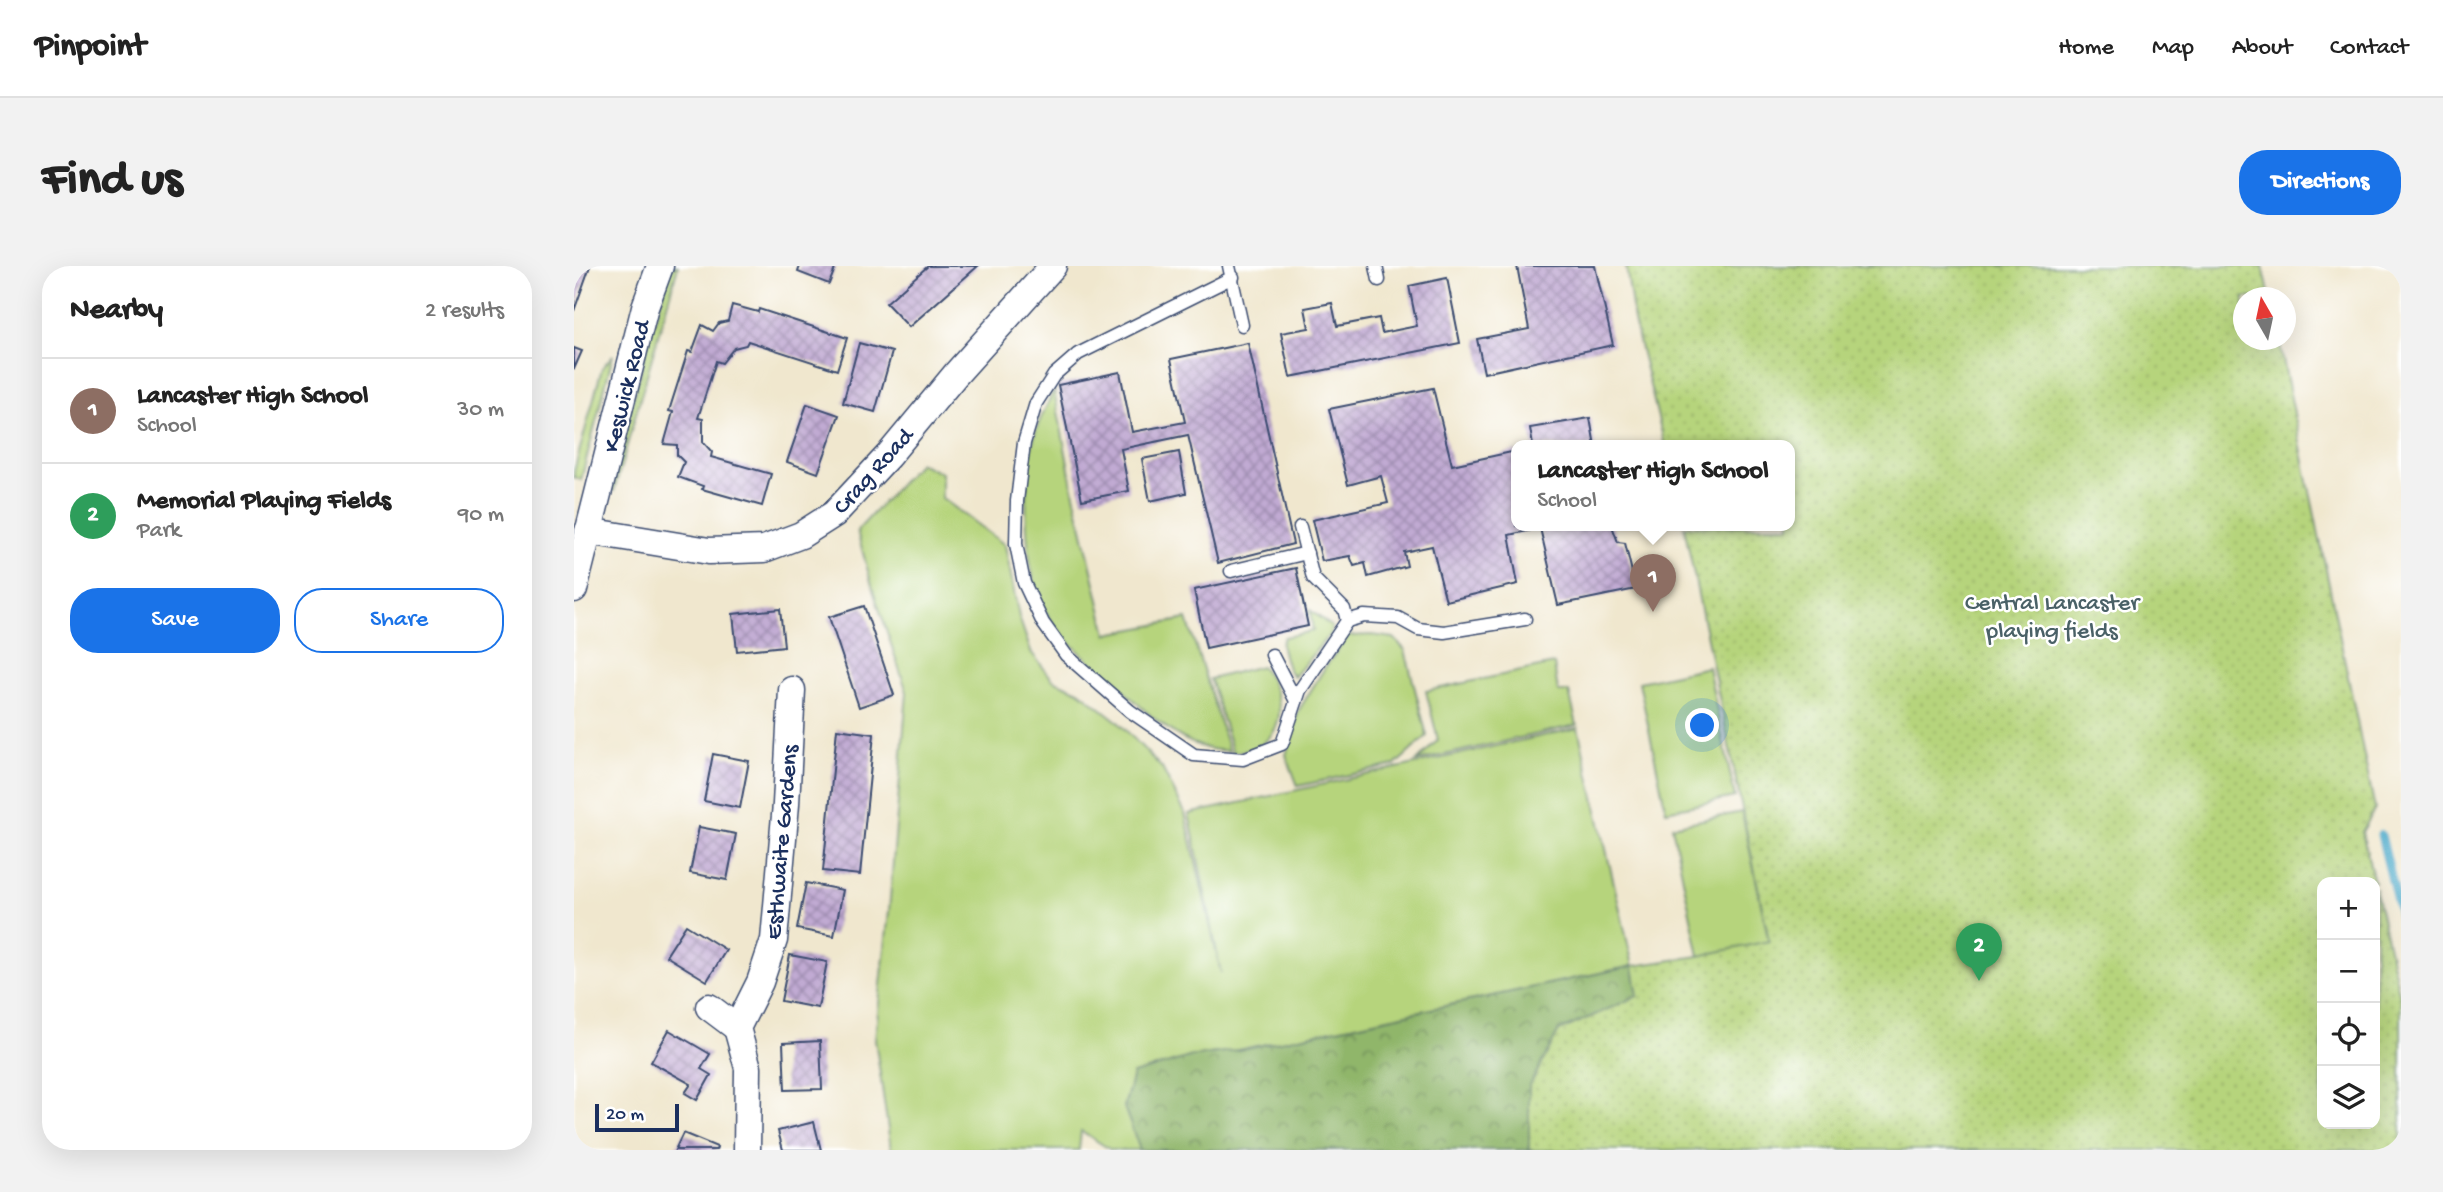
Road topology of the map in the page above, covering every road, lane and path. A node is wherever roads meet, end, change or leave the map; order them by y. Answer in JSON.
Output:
{"nodes":[{"id":1,"x":660,"y":266,"type":"edge"},
{"id":2,"x":1053,"y":266,"type":"edge"},
{"id":3,"x":1376,"y":266,"type":"edge"},
{"id":4,"x":1231,"y":272,"type":"edge"},
{"id":5,"x":1380,"y":280,"type":"dead end"},
{"id":6,"x":1242,"y":325,"type":"dead end"},
{"id":7,"x":1300,"y":527,"type":"dead end"},
{"id":8,"x":588,"y":531,"type":"junction"},
{"id":9,"x":1307,"y":553,"type":"junction"},
{"id":10,"x":1231,"y":571,"type":"dead end"},
{"id":11,"x":574,"y":589,"type":"edge"},
{"id":12,"x":1525,"y":620,"type":"dead end"},
{"id":13,"x":1347,"y":621,"type":"junction"},
{"id":14,"x":1272,"y":655,"type":"dead end"},
{"id":15,"x":792,"y":690,"type":"dead end"},
{"id":16,"x":1296,"y":702,"type":"junction"},
{"id":17,"x":709,"y":1007,"type":"dead end"},
{"id":18,"x":737,"y":1028,"type":"junction"},
{"id":19,"x":747,"y":1150,"type":"edge"}],
"edges":[{"from":1,"to":8,"type":"street","name":"Keswick Road"},
{"from":2,"to":8,"type":"street","name":"Crag Road"},
{"from":3,"to":5,"type":"lane"},
{"from":4,"to":6,"type":"lane"},
{"from":4,"to":16,"type":"lane"},
{"from":7,"to":9,"type":"lane"},
{"from":8,"to":11,"type":"street","name":"Keswick Road"},
{"from":9,"to":10,"type":"lane"},
{"from":9,"to":13,"type":"lane"},
{"from":12,"to":13,"type":"lane"},
{"from":13,"to":16,"type":"lane"},
{"from":14,"to":16,"type":"lane"},
{"from":15,"to":18,"type":"street","name":"Esthwaite Gardens"},
{"from":17,"to":18,"type":"street"},
{"from":18,"to":19,"type":"street"}]}
